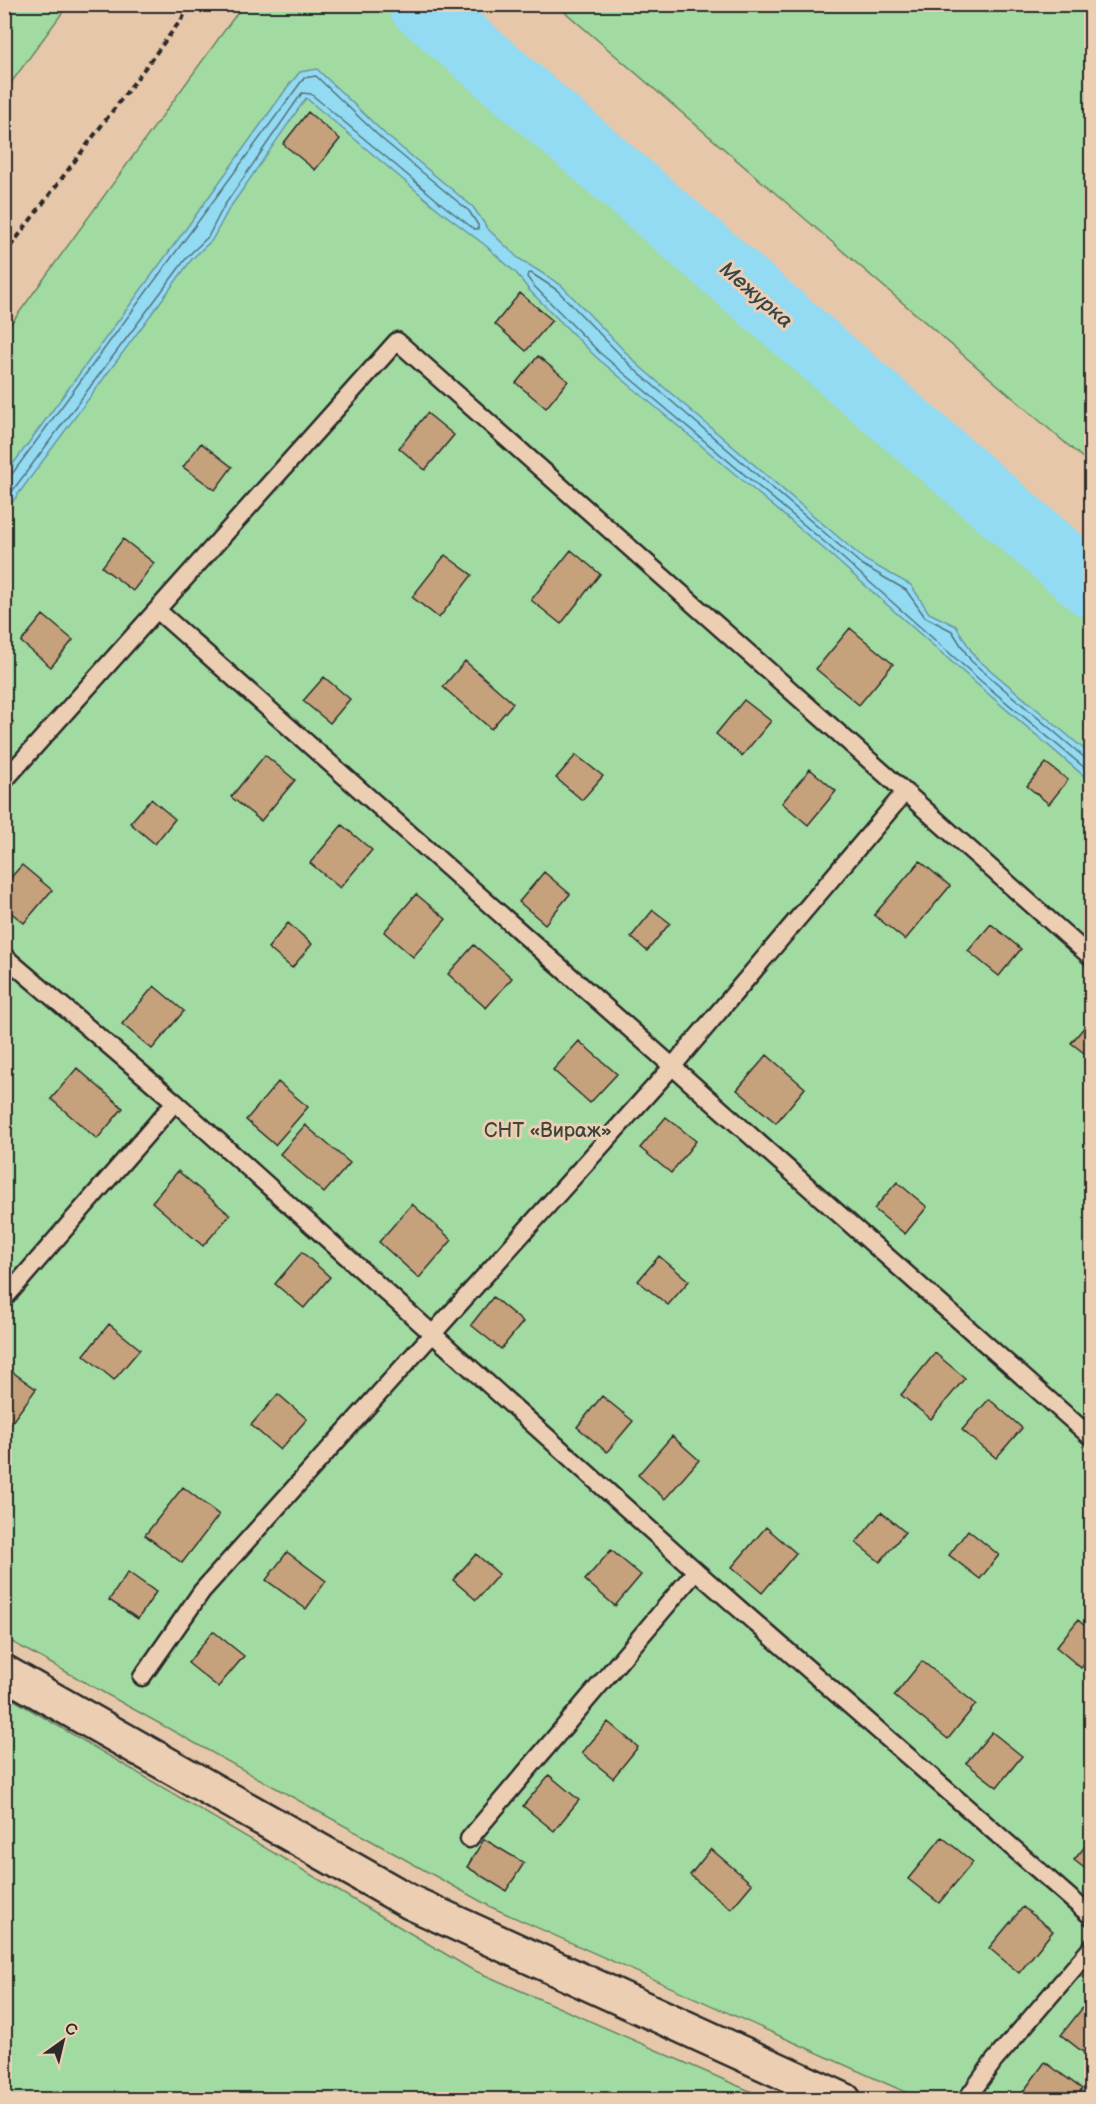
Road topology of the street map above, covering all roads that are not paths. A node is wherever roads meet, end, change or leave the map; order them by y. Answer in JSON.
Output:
{"nodes":[{"id":1,"x":157,"y":610,"type":"junction"},
{"id":2,"x":4,"y":781,"type":"edge"},
{"id":3,"x":905,"y":792,"type":"junction"},
{"id":4,"x":1092,"y":958,"type":"edge"},
{"id":5,"x":6,"y":960,"type":"edge"},
{"id":6,"x":672,"y":1067,"type":"junction"},
{"id":7,"x":175,"y":1102,"type":"junction"},
{"id":8,"x":4,"y":1299,"type":"edge"},
{"id":9,"x":433,"y":1334,"type":"junction"},
{"id":10,"x":1092,"y":1438,"type":"edge"},
{"id":11,"x":696,"y":1572,"type":"junction"},
{"id":12,"x":4,"y":1672,"type":"edge"},
{"id":13,"x":142,"y":1677,"type":"dead end"},
{"id":14,"x":470,"y":1839,"type":"dead end"},
{"id":15,"x":1092,"y":1917,"type":"edge"},
{"id":16,"x":1092,"y":1947,"type":"edge"},
{"id":17,"x":844,"y":2100,"type":"edge"},
{"id":18,"x":966,"y":2100,"type":"edge"}],
"edges":[{"from":1,"to":2,"type":"lane"},
{"from":1,"to":3,"type":"lane"},
{"from":1,"to":6,"type":"lane"},
{"from":3,"to":4,"type":"lane"},
{"from":3,"to":6,"type":"lane"},
{"from":5,"to":7,"type":"lane"},
{"from":6,"to":9,"type":"lane"},
{"from":6,"to":10,"type":"lane"},
{"from":7,"to":8,"type":"lane"},
{"from":7,"to":9,"type":"lane"},
{"from":9,"to":11,"type":"lane"},
{"from":9,"to":13,"type":"lane"},
{"from":11,"to":14,"type":"lane"},
{"from":11,"to":15,"type":"lane"},
{"from":12,"to":17,"type":"street"},
{"from":16,"to":18,"type":"lane"}]}
